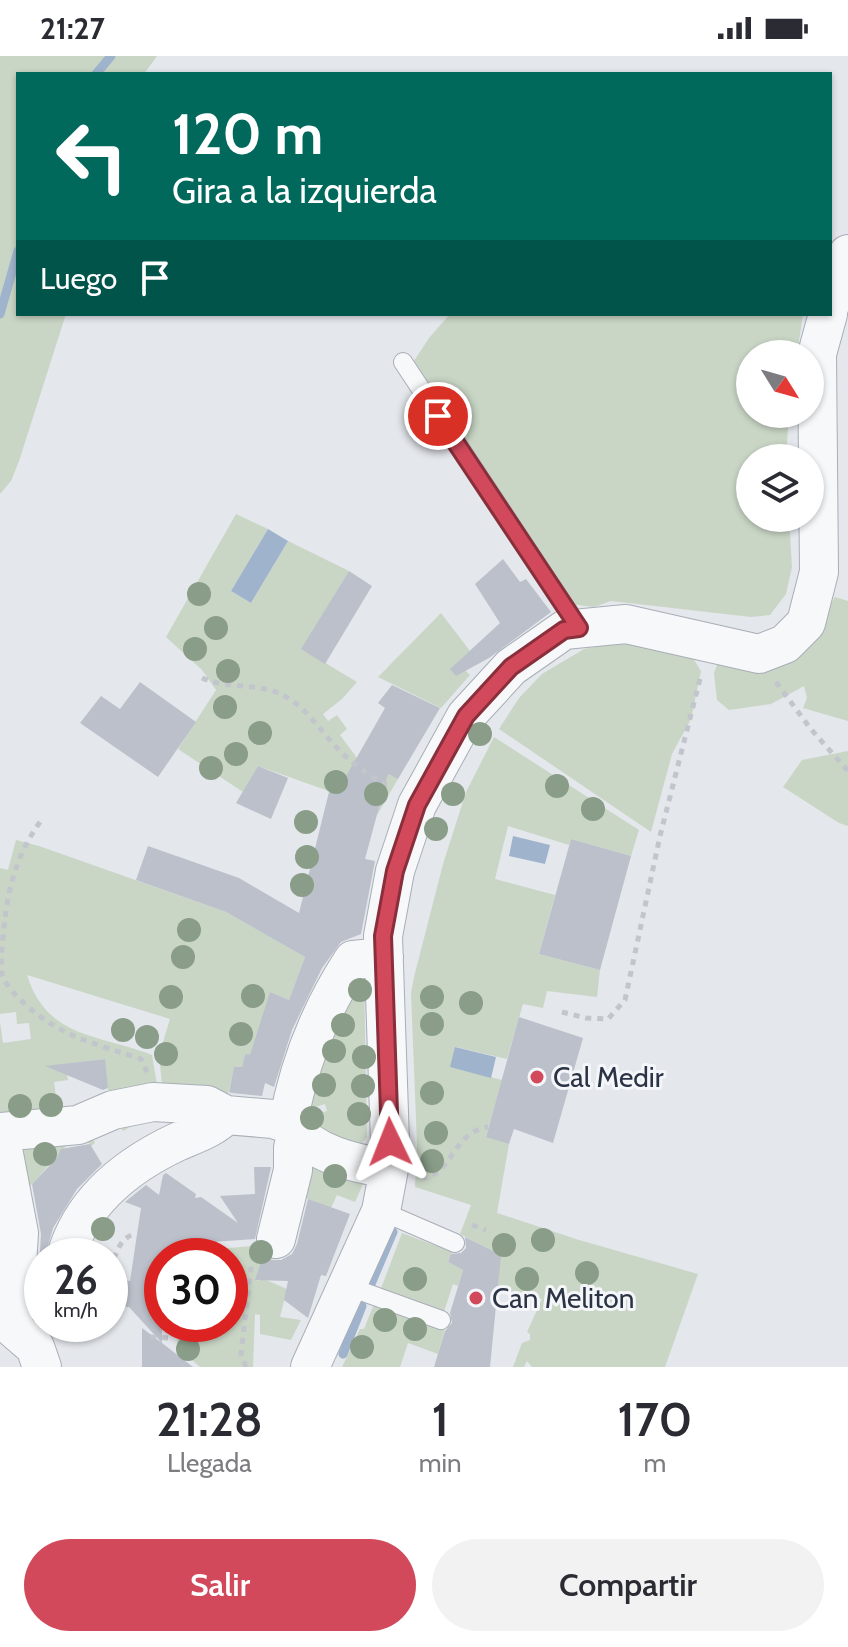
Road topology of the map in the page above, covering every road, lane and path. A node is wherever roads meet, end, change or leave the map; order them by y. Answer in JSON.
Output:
{"nodes":[{"id":1,"x":848,"y":254,"type":"edge"},
{"id":2,"x":832,"y":298,"type":"edge"},
{"id":3,"x":827,"y":316,"type":"edge"},
{"id":4,"x":403,"y":362,"type":"dead end"},
{"id":5,"x":579,"y":628,"type":"junction"},
{"id":6,"x":706,"y":643,"type":"junction"},
{"id":7,"x":752,"y":652,"type":"junction"},
{"id":8,"x":202,"y":678,"type":"dead end"},
{"id":9,"x":848,"y":771,"type":"edge"},
{"id":10,"x":417,"y":805,"type":"junction"},
{"id":11,"x":40,"y":822,"type":"dead end"},
{"id":12,"x":384,"y":957,"type":"junction"},
{"id":13,"x":562,"y":1012,"type":"dead end"},
{"id":14,"x":141,"y":1059,"type":"dead end"},
{"id":15,"x":226,"y":1115,"type":"junction"},
{"id":16,"x":488,"y":1127,"type":"dead end"},
{"id":17,"x":294,"y":1130,"type":"junction"},
{"id":18,"x":0,"y":1132,"type":"edge"},
{"id":19,"x":402,"y":1173,"type":"junction"},
{"id":20,"x":381,"y":1211,"type":"junction"},
{"id":21,"x":137,"y":1234,"type":"dead end"},
{"id":22,"x":73,"y":1238,"type":"edge"},
{"id":23,"x":126,"y":1238,"type":"edge"},
{"id":24,"x":276,"y":1239,"type":"joint"},
{"id":25,"x":455,"y":1243,"type":"dead end"},
{"id":26,"x":347,"y":1286,"type":"junction"},
{"id":27,"x":441,"y":1320,"type":"dead end"},
{"id":28,"x":52,"y":1342,"type":"edge"},
{"id":29,"x":42,"y":1367,"type":"edge"},
{"id":30,"x":59,"y":1367,"type":"edge"},
{"id":31,"x":246,"y":1367,"type":"edge"},
{"id":32,"x":310,"y":1367,"type":"edge"}],
"edges":[{"from":1,"to":2,"type":"street"},
{"from":3,"to":7,"type":"street"},
{"from":4,"to":5,"type":"lane"},
{"from":5,"to":6,"type":"street"},
{"from":5,"to":10,"type":"street"},
{"from":6,"to":7,"type":"street"},
{"from":6,"to":13,"type":"path"},
{"from":7,"to":9,"type":"path"},
{"from":8,"to":10,"type":"path"},
{"from":10,"to":12,"type":"street"},
{"from":11,"to":14,"type":"path"},
{"from":12,"to":17,"type":"street"},
{"from":12,"to":19,"type":"street"},
{"from":15,"to":17,"type":"street"},
{"from":15,"to":18,"type":"street"},
{"from":15,"to":22,"type":"street"},
{"from":16,"to":19,"type":"path"},
{"from":17,"to":19,"type":"street"},
{"from":17,"to":24,"type":"street"},
{"from":18,"to":29,"type":"street"},
{"from":19,"to":20,"type":"street"},
{"from":20,"to":25,"type":"lane"},
{"from":20,"to":26,"type":"street"},
{"from":21,"to":23,"type":"path"},
{"from":24,"to":31,"type":"path"},
{"from":26,"to":27,"type":"lane"},
{"from":26,"to":32,"type":"street"},
{"from":28,"to":30,"type":"street"}]}
